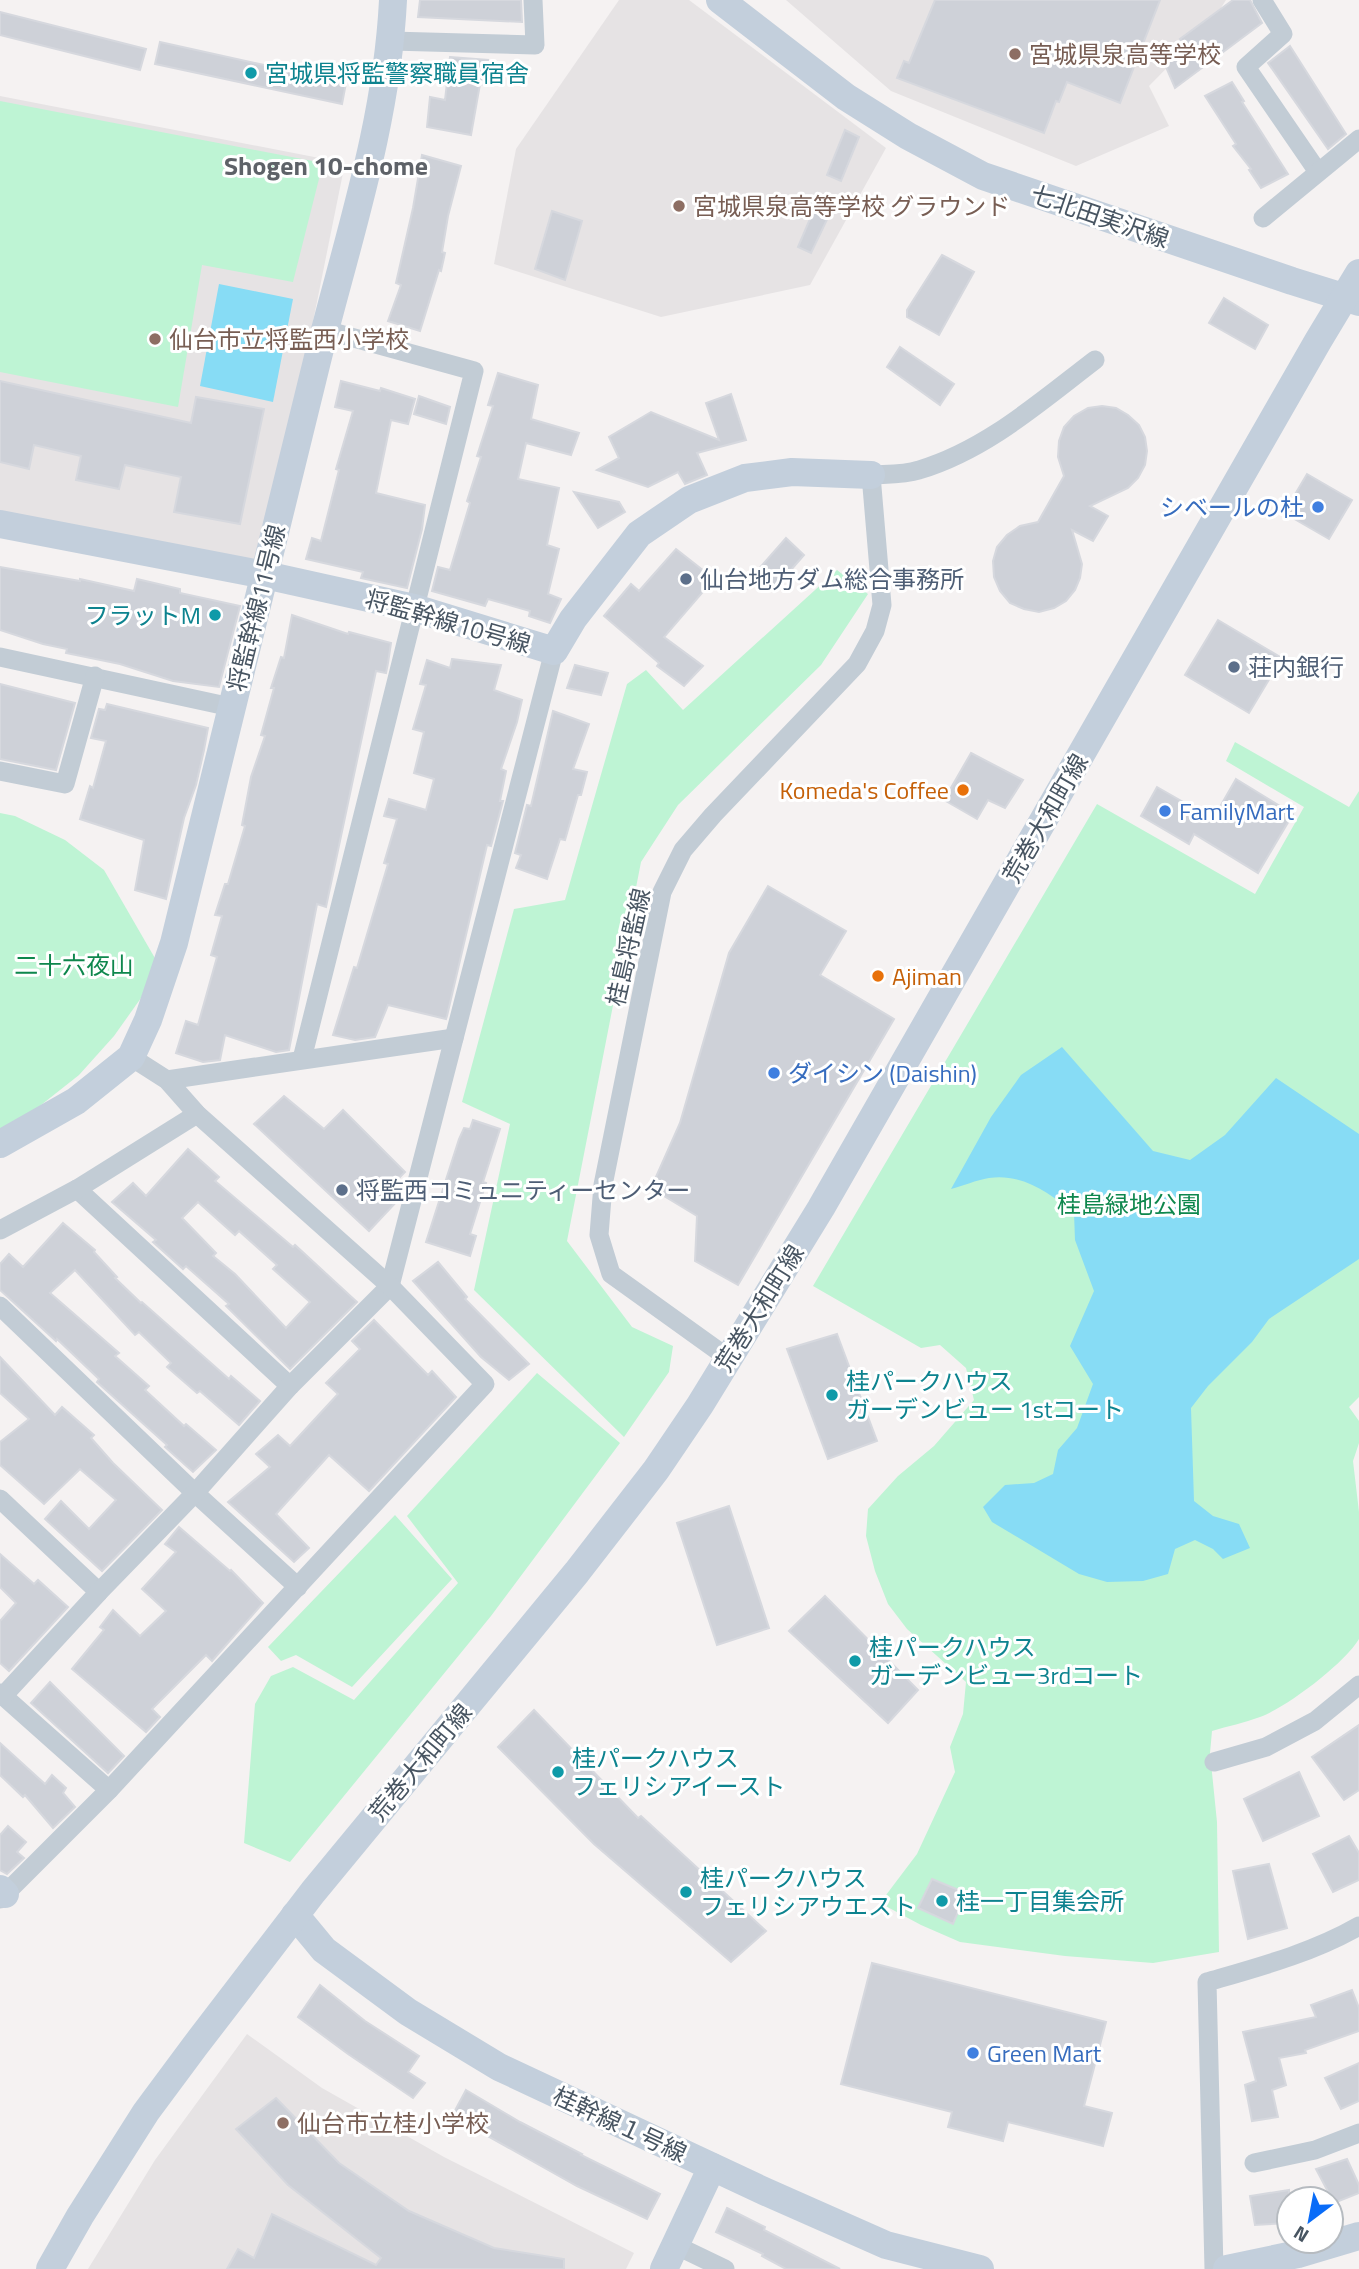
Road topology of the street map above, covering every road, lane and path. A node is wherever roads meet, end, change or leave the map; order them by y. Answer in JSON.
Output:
{"nodes":[{"id":1,"x":393,"y":0,"type":"edge"},
{"id":2,"x":533,"y":0,"type":"edge"},
{"id":3,"x":720,"y":0,"type":"edge"},
{"id":4,"x":1262,"y":0,"type":"edge"},
{"id":5,"x":391,"y":41,"type":"junction"},
{"id":6,"x":1359,"y":139,"type":"edge"},
{"id":7,"x":1318,"y":172,"type":"junction"},
{"id":8,"x":1263,"y":218,"type":"dead end"},
{"id":9,"x":1354,"y":291,"type":"edge"},
{"id":10,"x":325,"y":330,"type":"junction"},
{"id":11,"x":1095,"y":360,"type":"dead end"},
{"id":12,"x":871,"y":475,"type":"junction"},
{"id":13,"x":0,"y":524,"type":"edge"},
{"id":14,"x":265,"y":575,"type":"junction"},
{"id":15,"x":414,"y":608,"type":"junction"},
{"id":16,"x":554,"y":651,"type":"junction"},
{"id":17,"x":0,"y":657,"type":"edge"},
{"id":18,"x":94,"y":677,"type":"junction"},
{"id":19,"x":231,"y":707,"type":"junction"},
{"id":20,"x":0,"y":771,"type":"edge"},
{"id":21,"x":454,"y":1038,"type":"junction"},
{"id":22,"x":131,"y":1057,"type":"junction"},
{"id":23,"x":302,"y":1059,"type":"junction"},
{"id":24,"x":167,"y":1080,"type":"junction"},
{"id":25,"x":197,"y":1114,"type":"junction"},
{"id":26,"x":0,"y":1144,"type":"edge"},
{"id":27,"x":76,"y":1189,"type":"junction"},
{"id":28,"x":0,"y":1230,"type":"edge"},
{"id":29,"x":390,"y":1286,"type":"junction"},
{"id":30,"x":0,"y":1306,"type":"edge"},
{"id":31,"x":728,"y":1357,"type":"junction"},
{"id":32,"x":290,"y":1385,"type":"junction"},
{"id":33,"x":195,"y":1493,"type":"junction"},
{"id":34,"x":0,"y":1499,"type":"edge"},
{"id":35,"x":299,"y":1587,"type":"junction"},
{"id":36,"x":99,"y":1592,"type":"junction"},
{"id":37,"x":1359,"y":1685,"type":"edge"},
{"id":38,"x":2,"y":1695,"type":"edge"},
{"id":39,"x":1214,"y":1762,"type":"dead end"},
{"id":40,"x":109,"y":1790,"type":"junction"},
{"id":41,"x":2,"y":1894,"type":"edge"},
{"id":42,"x":295,"y":1915,"type":"junction"},
{"id":43,"x":1359,"y":1926,"type":"edge"},
{"id":44,"x":1359,"y":2133,"type":"edge"},
{"id":45,"x":1254,"y":2163,"type":"dead end"},
{"id":46,"x":712,"y":2167,"type":"junction"},
{"id":47,"x":1359,"y":2236,"type":"edge"},
{"id":48,"x":670,"y":2257,"type":"edge"},
{"id":49,"x":50,"y":2269,"type":"edge"},
{"id":50,"x":724,"y":2269,"type":"edge"},
{"id":51,"x":980,"y":2269,"type":"edge"},
{"id":52,"x":1214,"y":2269,"type":"edge"},
{"id":53,"x":1227,"y":2269,"type":"edge"}],
"edges":[{"from":1,"to":5,"type":"street","name":"将監幹線11号線"},
{"from":2,"to":5,"type":"street"},
{"from":3,"to":9,"type":"street","name":"七北田実沢線"},
{"from":4,"to":7,"type":"street"},
{"from":5,"to":10,"type":"street","name":"将監幹線11号線"},
{"from":6,"to":7,"type":"street"},
{"from":7,"to":8,"type":"street"},
{"from":9,"to":31,"type":"street","name":"荒巻大和町線"},
{"from":10,"to":14,"type":"street","name":"将監幹線11号線"},
{"from":10,"to":15,"type":"street"},
{"from":11,"to":12,"type":"street"},
{"from":12,"to":16,"type":"street","name":"将監幹線10号線"},
{"from":12,"to":31,"type":"street","name":"桂島将監線"},
{"from":13,"to":14,"type":"street","name":"将監幹線10号線"},
{"from":14,"to":15,"type":"street","name":"将監幹線10号線"},
{"from":14,"to":19,"type":"street","name":"将監幹線11号線"},
{"from":15,"to":16,"type":"street","name":"将監幹線10号線"},
{"from":15,"to":23,"type":"street"},
{"from":16,"to":21,"type":"street"},
{"from":17,"to":18,"type":"street"},
{"from":18,"to":19,"type":"street"},
{"from":18,"to":20,"type":"street"},
{"from":19,"to":22,"type":"street","name":"将監幹線11号線"},
{"from":21,"to":23,"type":"street"},
{"from":21,"to":29,"type":"street"},
{"from":22,"to":24,"type":"street"},
{"from":22,"to":26,"type":"street","name":"将監幹線11号線"},
{"from":23,"to":24,"type":"street"},
{"from":24,"to":25,"type":"street"},
{"from":25,"to":27,"type":"street"},
{"from":25,"to":29,"type":"street"},
{"from":27,"to":28,"type":"street"},
{"from":27,"to":32,"type":"street"},
{"from":29,"to":32,"type":"street"},
{"from":29,"to":35,"type":"street"},
{"from":30,"to":33,"type":"street"},
{"from":31,"to":42,"type":"street","name":"荒巻大和町線"},
{"from":32,"to":33,"type":"street"},
{"from":33,"to":35,"type":"street"},
{"from":33,"to":36,"type":"street"},
{"from":34,"to":36,"type":"street"},
{"from":35,"to":40,"type":"street"},
{"from":36,"to":38,"type":"street"},
{"from":37,"to":39,"type":"street"},
{"from":38,"to":40,"type":"street"},
{"from":40,"to":41,"type":"street"},
{"from":42,"to":46,"type":"street","name":"桂幹線１号線"},
{"from":42,"to":49,"type":"street","name":"荒巻大和町線"},
{"from":43,"to":52,"type":"street"},
{"from":44,"to":45,"type":"street"},
{"from":46,"to":48,"type":"street"},
{"from":46,"to":51,"type":"street","name":"桂幹線１号線"},
{"from":47,"to":53,"type":"street"},
{"from":48,"to":50,"type":"street"}]}
